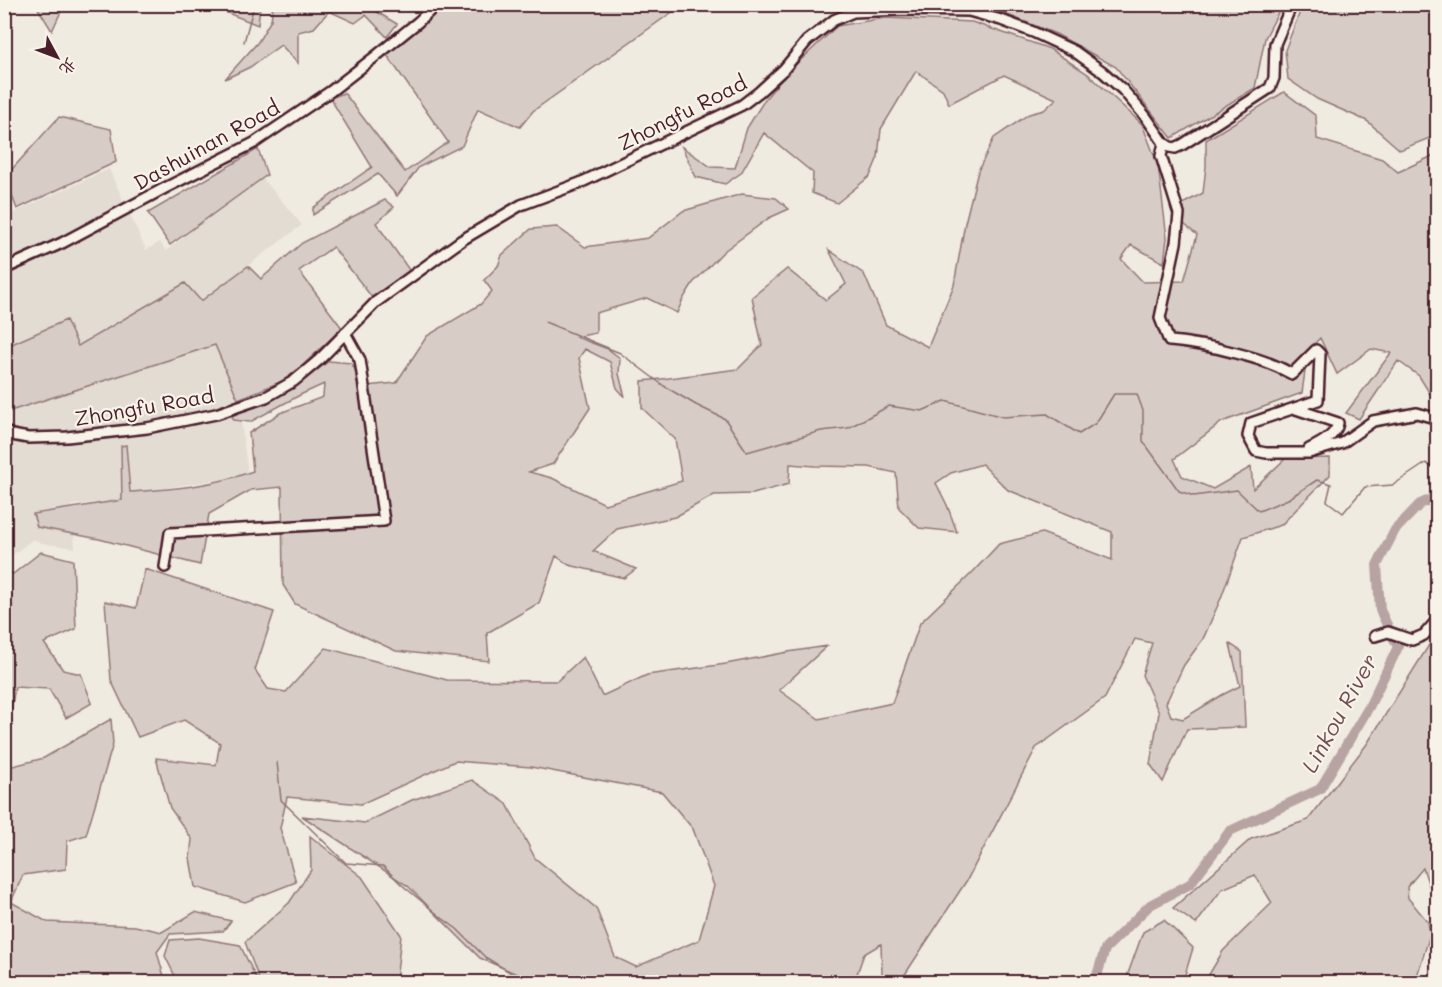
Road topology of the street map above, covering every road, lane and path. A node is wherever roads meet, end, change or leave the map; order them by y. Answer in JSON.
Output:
{"nodes":[{"id":1,"x":437,"y":4,"type":"edge"},
{"id":2,"x":1292,"y":4,"type":"edge"},
{"id":3,"x":1164,"y":143,"type":"junction"},
{"id":4,"x":4,"y":268,"type":"edge"},
{"id":5,"x":345,"y":333,"type":"junction"},
{"id":6,"x":1296,"y":409,"type":"junction"},
{"id":7,"x":1437,"y":419,"type":"edge"},
{"id":8,"x":4,"y":431,"type":"edge"},
{"id":9,"x":1302,"y":453,"type":"junction"},
{"id":10,"x":165,"y":567,"type":"dead end"},
{"id":11,"x":1437,"y":619,"type":"edge"},
{"id":12,"x":1375,"y":636,"type":"dead end"}],
"edges":[{"from":1,"to":4,"type":"street","name":"Dashuinan Road"},
{"from":2,"to":3,"type":"street"},
{"from":3,"to":5,"type":"street","name":"Zhongfu Road"},
{"from":3,"to":6,"type":"street"},
{"from":5,"to":8,"type":"street","name":"Zhongfu Road"},
{"from":5,"to":10,"type":"street"},
{"from":6,"to":9,"type":"street"},
{"from":6,"to":9,"type":"street"},
{"from":7,"to":9,"type":"street"},
{"from":11,"to":12,"type":"street"}]}
